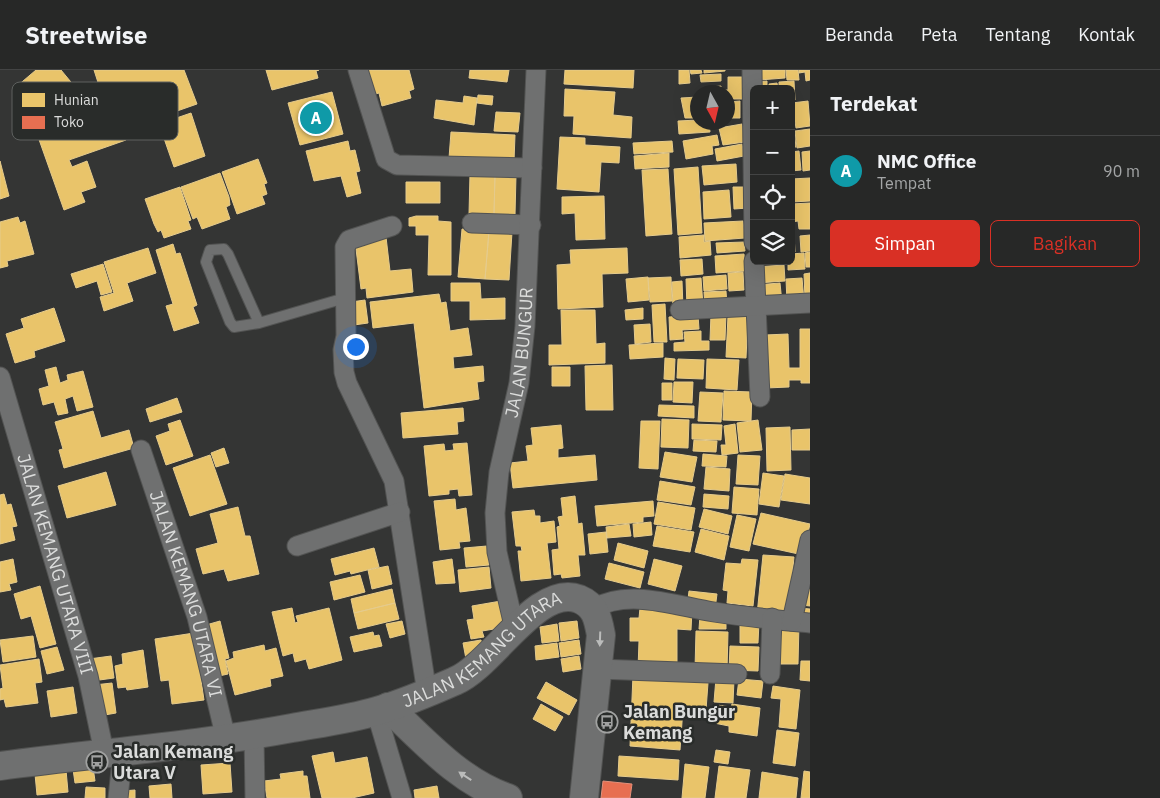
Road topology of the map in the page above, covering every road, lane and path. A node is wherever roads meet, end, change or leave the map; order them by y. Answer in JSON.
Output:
{"nodes":[{"id":1,"x":358,"y":70,"type":"edge"},
{"id":2,"x":536,"y":70,"type":"edge"},
{"id":3,"x":752,"y":70,"type":"edge"},
{"id":4,"x":532,"y":168,"type":"junction"},
{"id":5,"x":754,"y":220,"type":"edge"},
{"id":6,"x":472,"y":223,"type":"dead end"},
{"id":7,"x":531,"y":225,"type":"junction"},
{"id":8,"x":392,"y":226,"type":"dead end"},
{"id":9,"x":754,"y":265,"type":"edge"},
{"id":10,"x":345,"y":298,"type":"junction"},
{"id":11,"x":810,"y":303,"type":"edge"},
{"id":12,"x":756,"y":307,"type":"junction"},
{"id":13,"x":680,"y":310,"type":"dead end"},
{"id":14,"x":259,"y":323,"type":"junction"},
{"id":15,"x":0,"y":377,"type":"edge"},
{"id":16,"x":760,"y":397,"type":"dead end"},
{"id":17,"x":141,"y":450,"type":"dead end"},
{"id":18,"x":400,"y":512,"type":"junction"},
{"id":19,"x":810,"y":540,"type":"edge"},
{"id":20,"x":297,"y":546,"type":"dead end"},
{"id":21,"x":593,"y":609,"type":"junction"},
{"id":22,"x":772,"y":618,"type":"junction"},
{"id":23,"x":801,"y":622,"type":"edge"},
{"id":24,"x":515,"y":630,"type":"junction"},
{"id":25,"x":597,"y":669,"type":"junction"},
{"id":26,"x":737,"y":674,"type":"dead end"},
{"id":27,"x":770,"y":674,"type":"dead end"},
{"id":28,"x":427,"y":693,"type":"junction"},
{"id":29,"x":382,"y":709,"type":"junction"},
{"id":30,"x":254,"y":735,"type":"junction"},
{"id":31,"x":226,"y":739,"type":"junction"},
{"id":32,"x":114,"y":752,"type":"junction"},
{"id":33,"x":0,"y":766,"type":"edge"},
{"id":34,"x":118,"y":798,"type":"edge"},
{"id":35,"x":255,"y":798,"type":"edge"},
{"id":36,"x":402,"y":798,"type":"edge"},
{"id":37,"x":508,"y":798,"type":"edge"},
{"id":38,"x":584,"y":798,"type":"edge"}],
"edges":[{"from":1,"to":4,"type":"street"},
{"from":2,"to":4,"type":"street","name":"JALAN BUNGUR"},
{"from":3,"to":5,"type":"street"},
{"from":4,"to":7,"type":"street","name":"JALAN BUNGUR"},
{"from":6,"to":7,"type":"street"},
{"from":7,"to":24,"type":"street","name":"JALAN BUNGUR"},
{"from":8,"to":10,"type":"street"},
{"from":9,"to":12,"type":"street"},
{"from":10,"to":14,"type":"lane"},
{"from":10,"to":18,"type":"street"},
{"from":11,"to":12,"type":"street"},
{"from":12,"to":13,"type":"street"},
{"from":12,"to":16,"type":"street"},
{"from":14,"to":14,"type":"lane"},
{"from":15,"to":32,"type":"street","name":"JALAN KEMANG UTARA VIII"},
{"from":17,"to":31,"type":"street","name":"JALAN KEMANG UTARA VI"},
{"from":18,"to":20,"type":"street"},
{"from":18,"to":28,"type":"street"},
{"from":19,"to":23,"type":"street"},
{"from":21,"to":22,"type":"street"},
{"from":21,"to":24,"type":"street","name":"JALAN KEMANG UTARA"},
{"from":21,"to":25,"type":"street","name":"JALAN KEMANG UTARA","one_way":true},
{"from":22,"to":23,"type":"street"},
{"from":22,"to":27,"type":"street"},
{"from":24,"to":28,"type":"street","name":"JALAN KEMANG UTARA"},
{"from":25,"to":26,"type":"street"},
{"from":25,"to":38,"type":"street","name":"JALAN KEMANG UTARA"},
{"from":28,"to":29,"type":"street","name":"JALAN KEMANG UTARA"},
{"from":29,"to":30,"type":"street","name":"JALAN KEMANG UTARA"},
{"from":29,"to":36,"type":"street"},
{"from":37,"to":29,"type":"street","name":"JALAN KEMANG UTARA","one_way":true},
{"from":30,"to":31,"type":"street","name":"JALAN KEMANG UTARA"},
{"from":30,"to":35,"type":"street"},
{"from":31,"to":32,"type":"street","name":"JALAN KEMANG UTARA"},
{"from":32,"to":33,"type":"street","name":"JALAN KEMANG UTARA"},
{"from":32,"to":34,"type":"street"}]}
